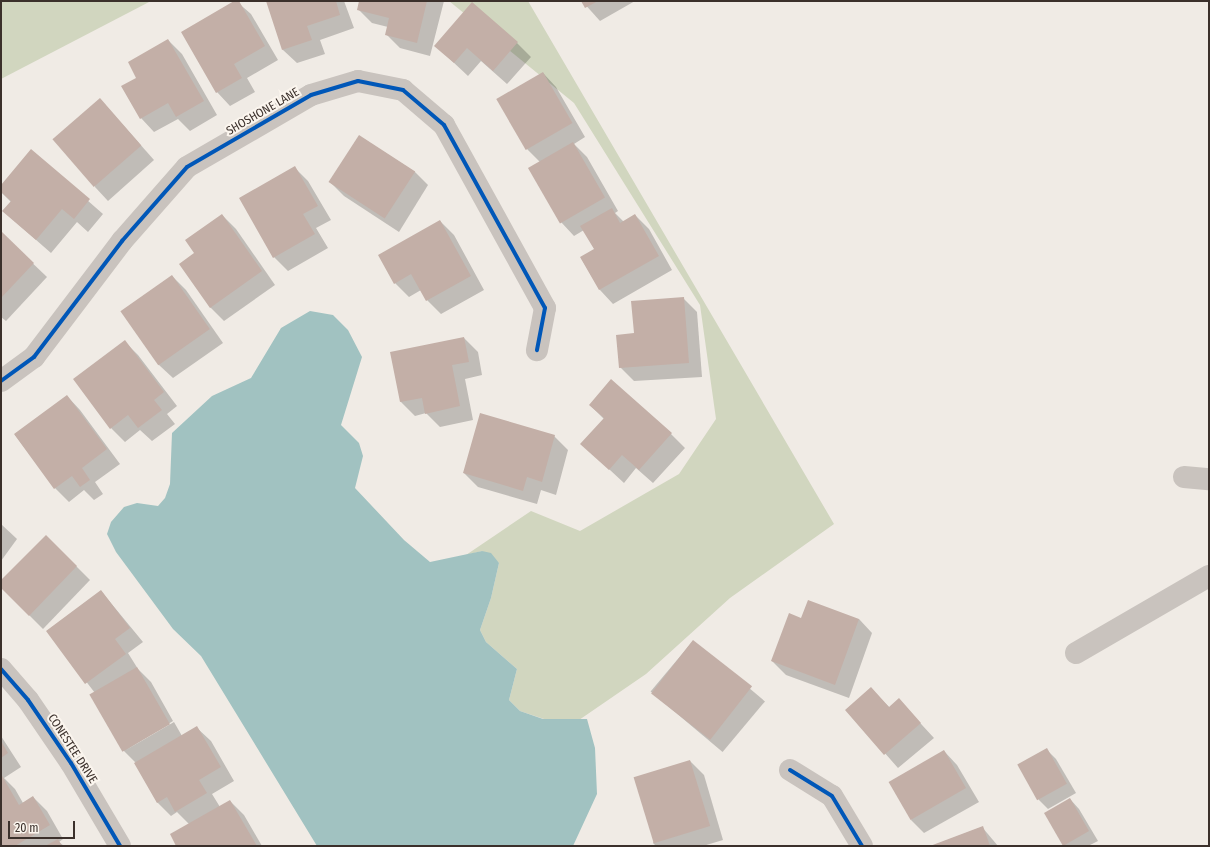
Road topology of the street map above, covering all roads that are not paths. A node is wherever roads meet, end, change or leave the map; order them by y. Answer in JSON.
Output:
{"nodes":[{"id":1,"x":538,"y":350,"type":"dead end"},
{"id":2,"x":1,"y":381,"type":"edge"},
{"id":3,"x":1184,"y":477,"type":"dead end"},
{"id":4,"x":1209,"y":479,"type":"edge"},
{"id":5,"x":1209,"y":576,"type":"edge"},
{"id":6,"x":1076,"y":653,"type":"dead end"},
{"id":7,"x":1,"y":669,"type":"edge"},
{"id":8,"x":790,"y":770,"type":"dead end"},
{"id":9,"x":120,"y":846,"type":"edge"},
{"id":10,"x":862,"y":846,"type":"edge"}],
"edges":[{"from":1,"to":2,"type":"street","name":"SHOSHONE LANE"},
{"from":3,"to":4,"type":"street"},
{"from":5,"to":6,"type":"street"},
{"from":7,"to":9,"type":"street","name":"CONESTEE DRIVE"},
{"from":8,"to":10,"type":"street"}]}
